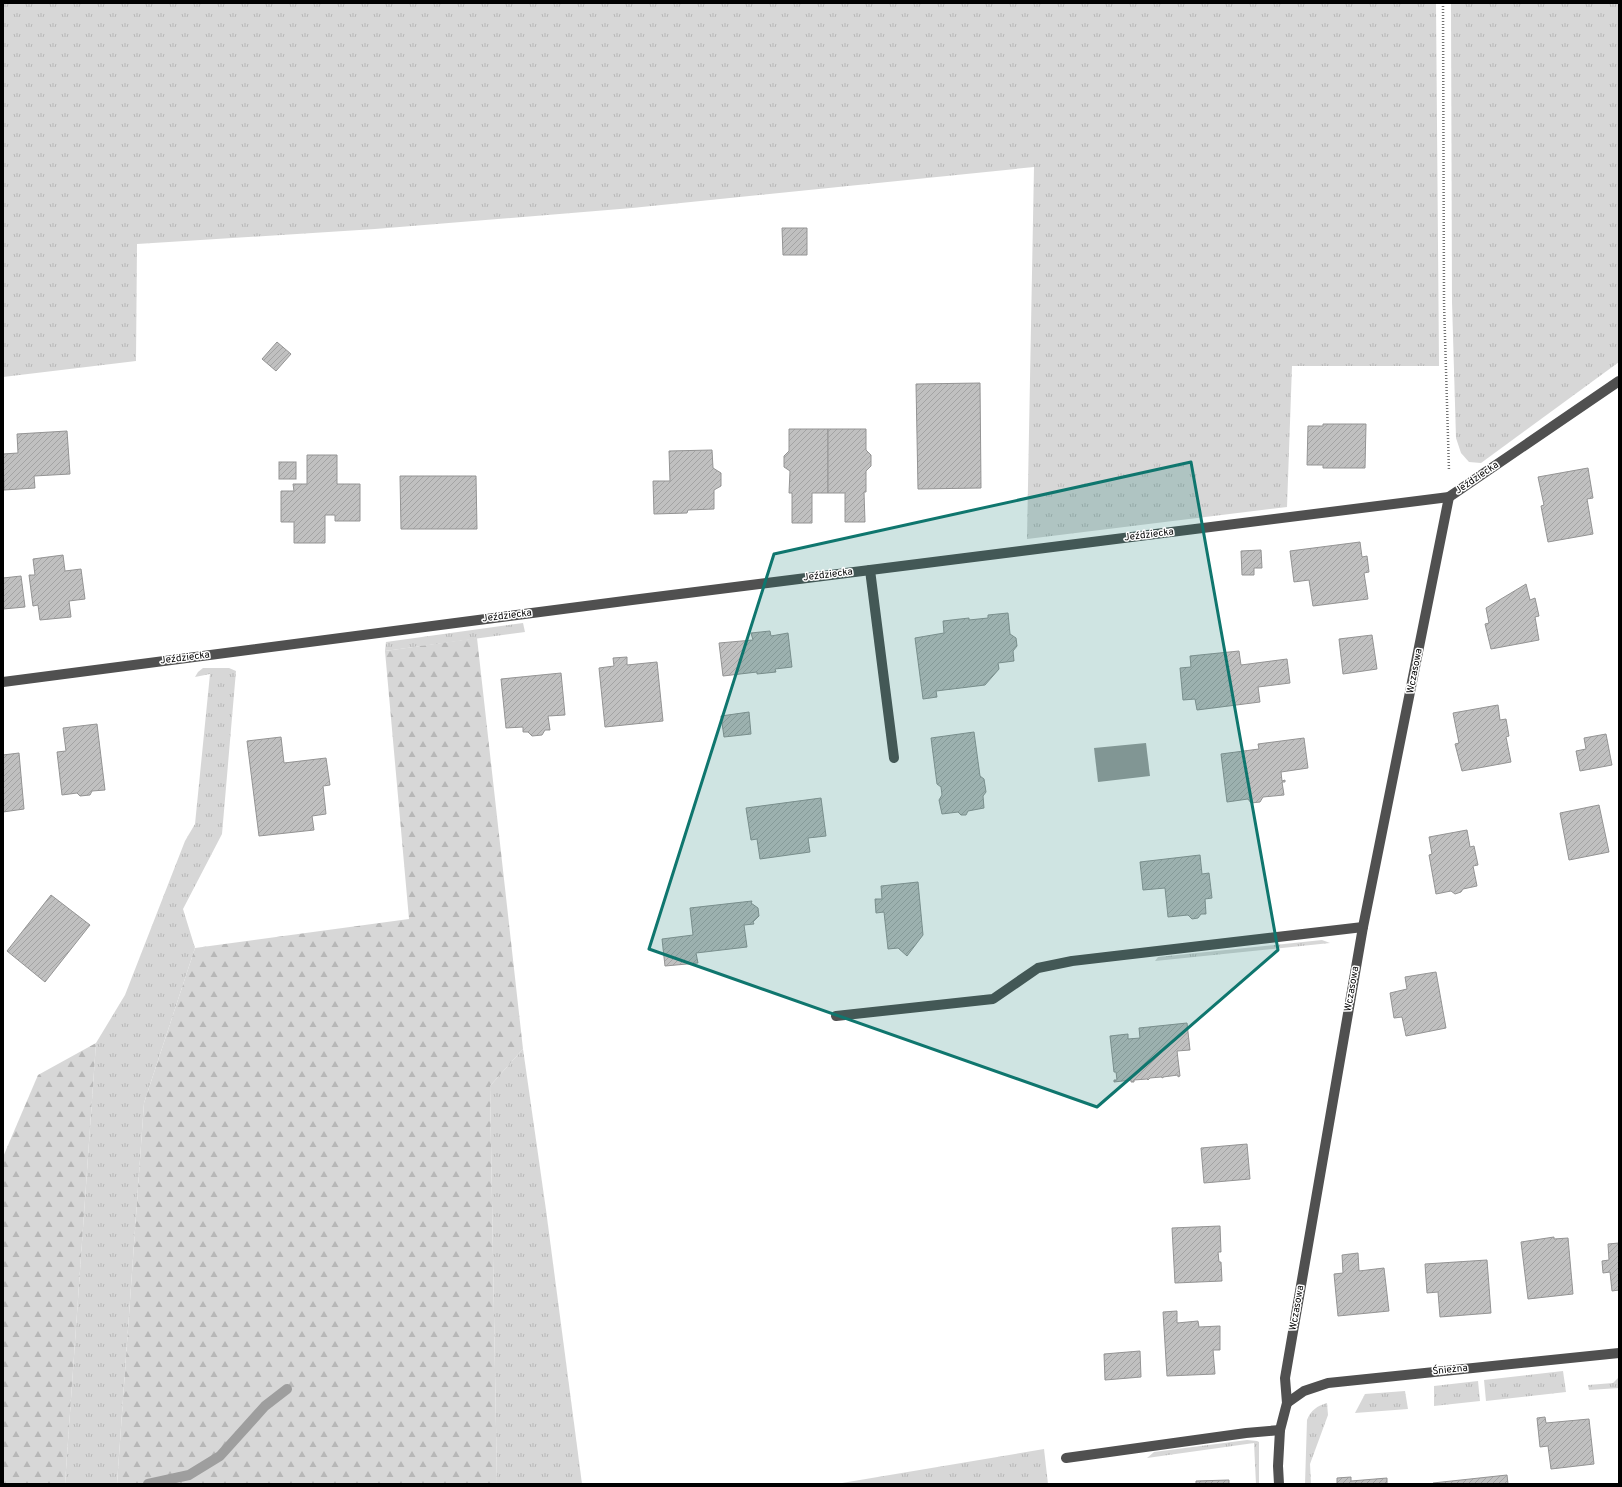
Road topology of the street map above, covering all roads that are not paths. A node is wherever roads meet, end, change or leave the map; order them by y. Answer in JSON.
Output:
{"nodes":[{"id":1,"x":1619,"y":381,"type":"edge"},
{"id":2,"x":1449,"y":497,"type":"junction"},
{"id":3,"x":870,"y":570,"type":"junction"},
{"id":4,"x":3,"y":682,"type":"edge"},
{"id":5,"x":894,"y":758,"type":"dead end"},
{"id":6,"x":1363,"y":927,"type":"junction"},
{"id":7,"x":836,"y":1016,"type":"dead end"},
{"id":8,"x":1619,"y":1354,"type":"edge"},
{"id":9,"x":1287,"y":1403,"type":"junction"},
{"id":10,"x":1280,"y":1430,"type":"junction"},
{"id":11,"x":1066,"y":1458,"type":"dead end"},
{"id":12,"x":1279,"y":1484,"type":"edge"}],
"edges":[{"from":1,"to":2,"type":"street","name":"Jeździecka"},
{"from":2,"to":3,"type":"street","name":"Jeździecka"},
{"from":2,"to":6,"type":"street","name":"Wczasowa"},
{"from":3,"to":4,"type":"street","name":"Jeździecka"},
{"from":3,"to":5,"type":"street"},
{"from":6,"to":7,"type":"street"},
{"from":6,"to":9,"type":"street","name":"Wczasowa"},
{"from":8,"to":9,"type":"street","name":"Śnieżna"},
{"from":9,"to":10,"type":"street","name":"Wczasowa"},
{"from":10,"to":11,"type":"street"},
{"from":10,"to":12,"type":"street","name":"Wczasowa"}]}
